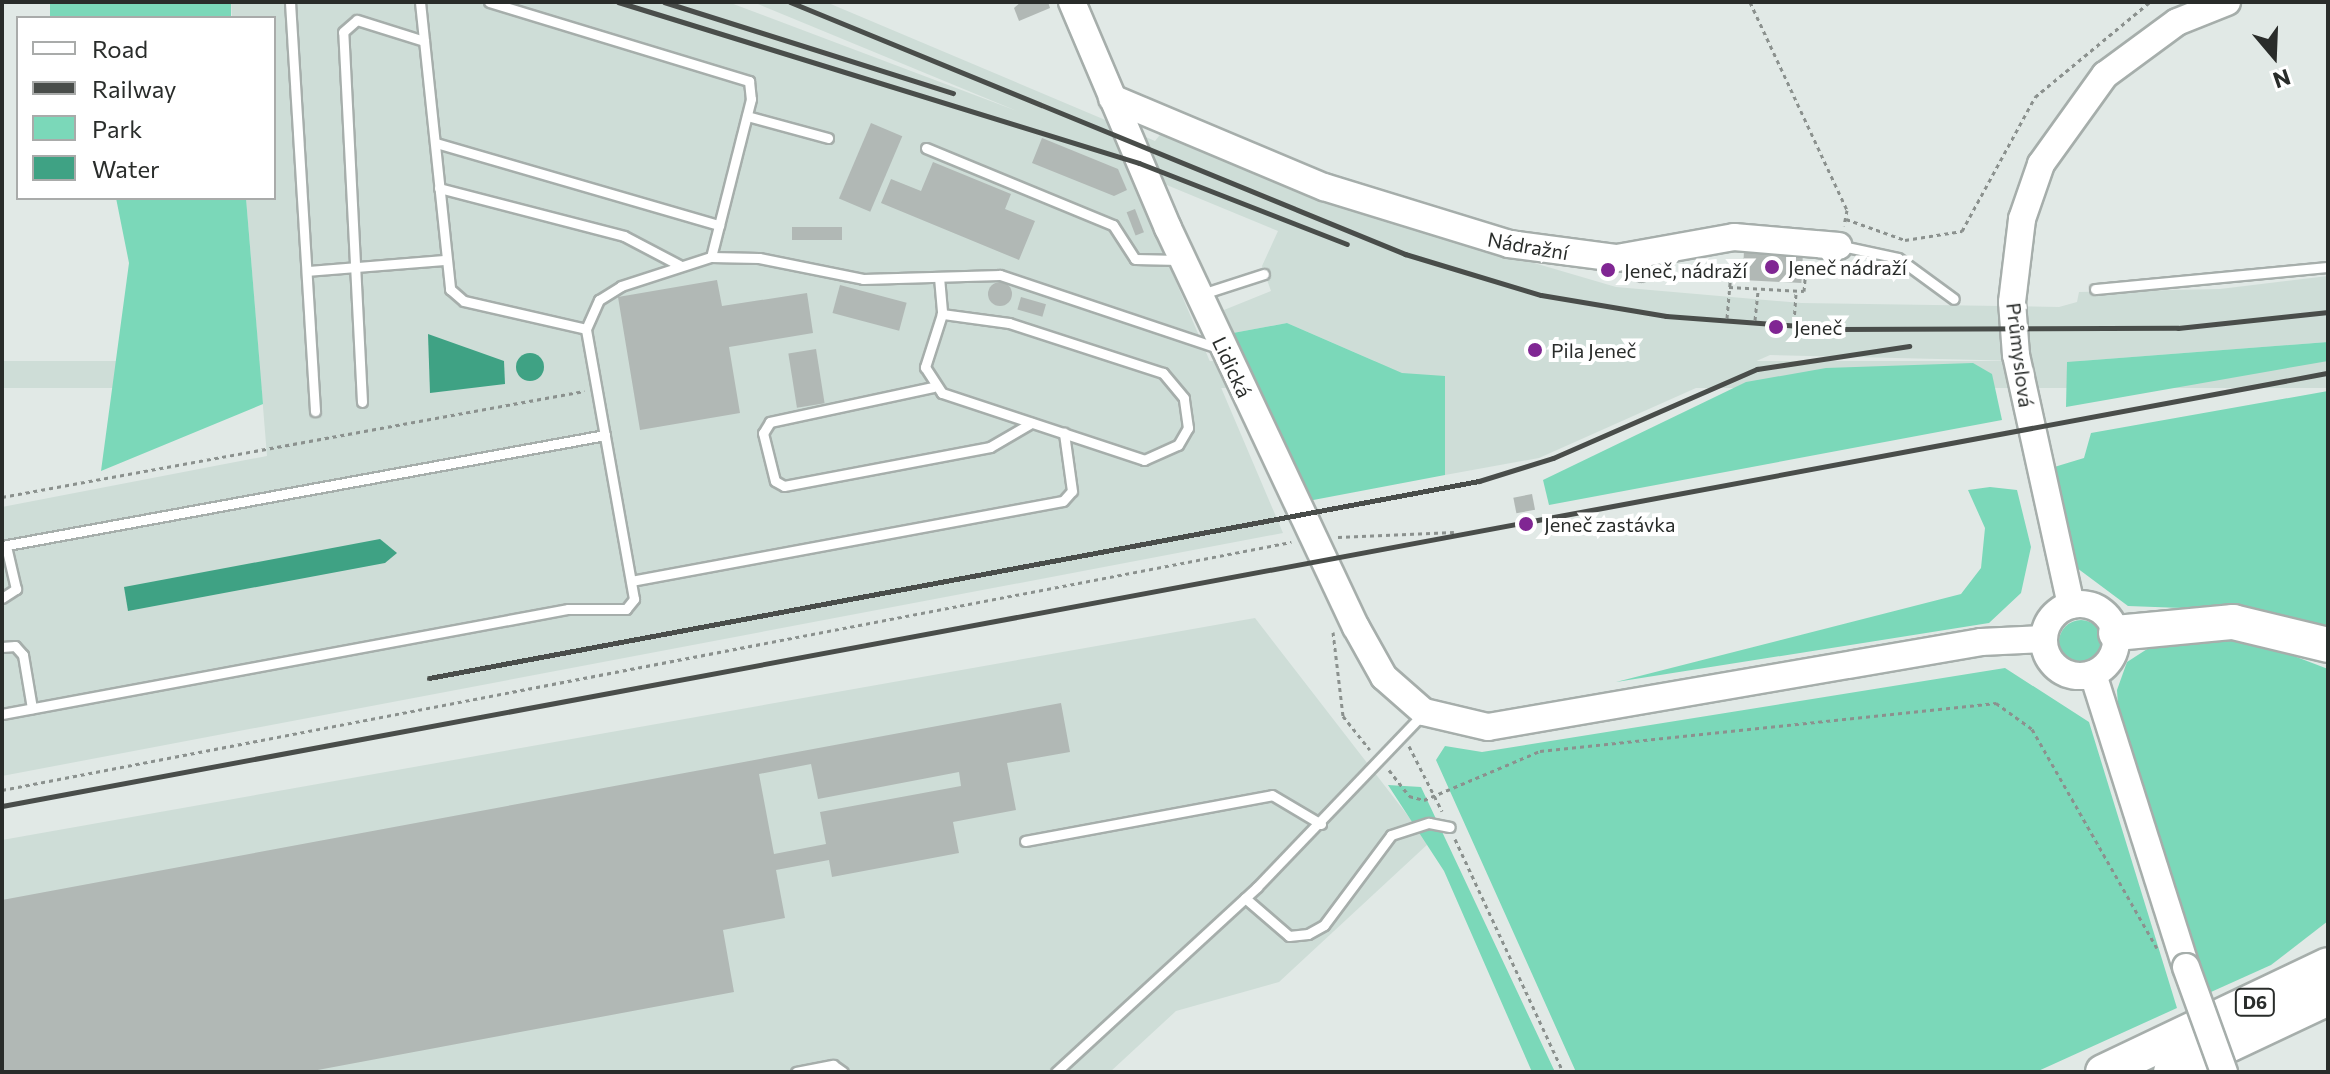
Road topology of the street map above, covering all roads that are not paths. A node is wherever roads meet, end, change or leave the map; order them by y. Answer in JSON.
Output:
{"nodes":[{"id":1,"x":290,"y":2,"type":"edge"},
{"id":2,"x":420,"y":2,"type":"edge"},
{"id":3,"x":489,"y":2,"type":"edge"},
{"id":4,"x":1072,"y":2,"type":"edge"},
{"id":5,"x":2227,"y":2,"type":"edge"},
{"id":6,"x":424,"y":41,"type":"junction"},
{"id":7,"x":1112,"y":98,"type":"junction"},
{"id":8,"x":747,"y":116,"type":"junction"},
{"id":9,"x":828,"y":138,"type":"dead end"},
{"id":10,"x":436,"y":143,"type":"junction"},
{"id":11,"x":926,"y":148,"type":"dead end"},
{"id":12,"x":439,"y":188,"type":"junction"},
{"id":13,"x":719,"y":225,"type":"junction"},
{"id":14,"x":1839,"y":246,"type":"joint"},
{"id":15,"x":711,"y":257,"type":"junction"},
{"id":16,"x":443,"y":260,"type":"junction"},
{"id":17,"x":1183,"y":260,"type":"junction"},
{"id":18,"x":355,"y":265,"type":"junction"},
{"id":19,"x":681,"y":266,"type":"junction"},
{"id":20,"x":2328,"y":267,"type":"edge"},
{"id":21,"x":307,"y":271,"type":"junction"},
{"id":22,"x":1264,"y":274,"type":"dead end"},
{"id":23,"x":939,"y":277,"type":"junction"},
{"id":24,"x":2095,"y":289,"type":"dead end"},
{"id":25,"x":1199,"y":295,"type":"junction"},
{"id":26,"x":1954,"y":299,"type":"dead end"},
{"id":27,"x":942,"y":314,"type":"junction"},
{"id":28,"x":586,"y":329,"type":"junction"},
{"id":29,"x":1225,"y":350,"type":"junction"},
{"id":30,"x":933,"y":387,"type":"junction"},
{"id":31,"x":362,"y":402,"type":"dead end"},
{"id":32,"x":315,"y":411,"type":"dead end"},
{"id":33,"x":1031,"y":423,"type":"junction"},
{"id":34,"x":1064,"y":433,"type":"junction"},
{"id":35,"x":605,"y":435,"type":"junction"},
{"id":36,"x":4,"y":546,"type":"edge"},
{"id":37,"x":631,"y":581,"type":"junction"},
{"id":38,"x":2,"y":598,"type":"edge"},
{"id":39,"x":2071,"y":605,"type":"junction"},
{"id":40,"x":2116,"y":633,"type":"junction"},
{"id":41,"x":2044,"y":639,"type":"junction"},
{"id":42,"x":2328,"y":645,"type":"edge"},
{"id":43,"x":2,"y":647,"type":"edge"},
{"id":44,"x":2093,"y":674,"type":"junction"},
{"id":45,"x":32,"y":708,"type":"junction"},
{"id":46,"x":1424,"y":712,"type":"junction"},
{"id":47,"x":2,"y":714,"type":"edge"},
{"id":48,"x":1321,"y":824,"type":"junction"},
{"id":49,"x":1450,"y":827,"type":"road end"},
{"id":50,"x":1025,"y":841,"type":"dead end"},
{"id":51,"x":1245,"y":898,"type":"junction"},
{"id":52,"x":2328,"y":944,"type":"edge"},
{"id":53,"x":2328,"y":965,"type":"edge"},
{"id":54,"x":2328,"y":998,"type":"edge"},
{"id":55,"x":2328,"y":1009,"type":"edge"},
{"id":56,"x":2270,"y":1027,"type":"junction"},
{"id":57,"x":2180,"y":1037,"type":"junction"},
{"id":58,"x":796,"y":1072,"type":"edge"},
{"id":59,"x":843,"y":1072,"type":"edge"},
{"id":60,"x":1056,"y":1072,"type":"edge"},
{"id":61,"x":2103,"y":1072,"type":"edge"},
{"id":62,"x":2171,"y":1072,"type":"edge"},
{"id":63,"x":2224,"y":1072,"type":"edge"}],
"edges":[{"from":1,"to":21,"type":"lane"},
{"from":2,"to":6,"type":"lane"},
{"from":3,"to":8,"type":"lane"},
{"from":4,"to":7,"type":"street","name":"Lidická"},
{"from":5,"to":39,"type":"street","name":"Průmyslová"},
{"from":6,"to":10,"type":"lane"},
{"from":6,"to":18,"type":"lane"},
{"from":7,"to":14,"type":"street","name":"Nádražní"},
{"from":7,"to":17,"type":"street","name":"Lidická"},
{"from":8,"to":9,"type":"lane"},
{"from":8,"to":13,"type":"lane"},
{"from":10,"to":12,"type":"lane"},
{"from":10,"to":13,"type":"lane"},
{"from":11,"to":17,"type":"lane"},
{"from":12,"to":16,"type":"lane"},
{"from":12,"to":19,"type":"lane"},
{"from":13,"to":15,"type":"lane"},
{"from":14,"to":26,"type":"lane","name":"Nádražní"},
{"from":15,"to":19,"type":"lane"},
{"from":15,"to":23,"type":"lane"},
{"from":16,"to":18,"type":"lane"},
{"from":16,"to":28,"type":"lane"},
{"from":17,"to":25,"type":"street","name":"Lidická"},
{"from":18,"to":21,"type":"lane"},
{"from":18,"to":31,"type":"lane"},
{"from":19,"to":28,"type":"lane"},
{"from":20,"to":24,"type":"lane"},
{"from":21,"to":32,"type":"lane"},
{"from":22,"to":25,"type":"lane"},
{"from":23,"to":27,"type":"lane"},
{"from":23,"to":29,"type":"lane"},
{"from":25,"to":29,"type":"street","name":"Lidická"},
{"from":27,"to":30,"type":"lane"},
{"from":27,"to":34,"type":"lane"},
{"from":28,"to":35,"type":"lane"},
{"from":29,"to":46,"type":"street","name":"Lidická"},
{"from":30,"to":33,"type":"lane"},
{"from":30,"to":33,"type":"lane"},
{"from":33,"to":34,"type":"lane"},
{"from":34,"to":37,"type":"lane"},
{"from":35,"to":36,"type":"lane"},
{"from":35,"to":37,"type":"lane"},
{"from":36,"to":38,"type":"lane"},
{"from":37,"to":45,"type":"lane"},
{"from":39,"to":40,"type":"street"},
{"from":39,"to":41,"type":"street"},
{"from":40,"to":42,"type":"highway"},
{"from":40,"to":44,"type":"street"},
{"from":41,"to":44,"type":"street"},
{"from":41,"to":46,"type":"street"},
{"from":43,"to":45,"type":"lane"},
{"from":44,"to":63,"type":"street","bridge":true},
{"from":45,"to":47,"type":"lane"},
{"from":46,"to":48,"type":"lane"},
{"from":48,"to":50,"type":"lane"},
{"from":48,"to":51,"type":"lane"},
{"from":49,"to":51,"type":"lane"},
{"from":51,"to":60,"type":"lane"},
{"from":52,"to":57,"type":"highway"},
{"from":53,"to":57,"type":"highway","number":"D6"},
{"from":54,"to":56,"type":"highway","number":"D6"},
{"from":55,"to":56,"type":"highway"},
{"from":56,"to":62,"type":"highway","number":"D6"},
{"from":57,"to":61,"type":"highway","number":"D6"},
{"from":58,"to":59,"type":"lane"}]}
